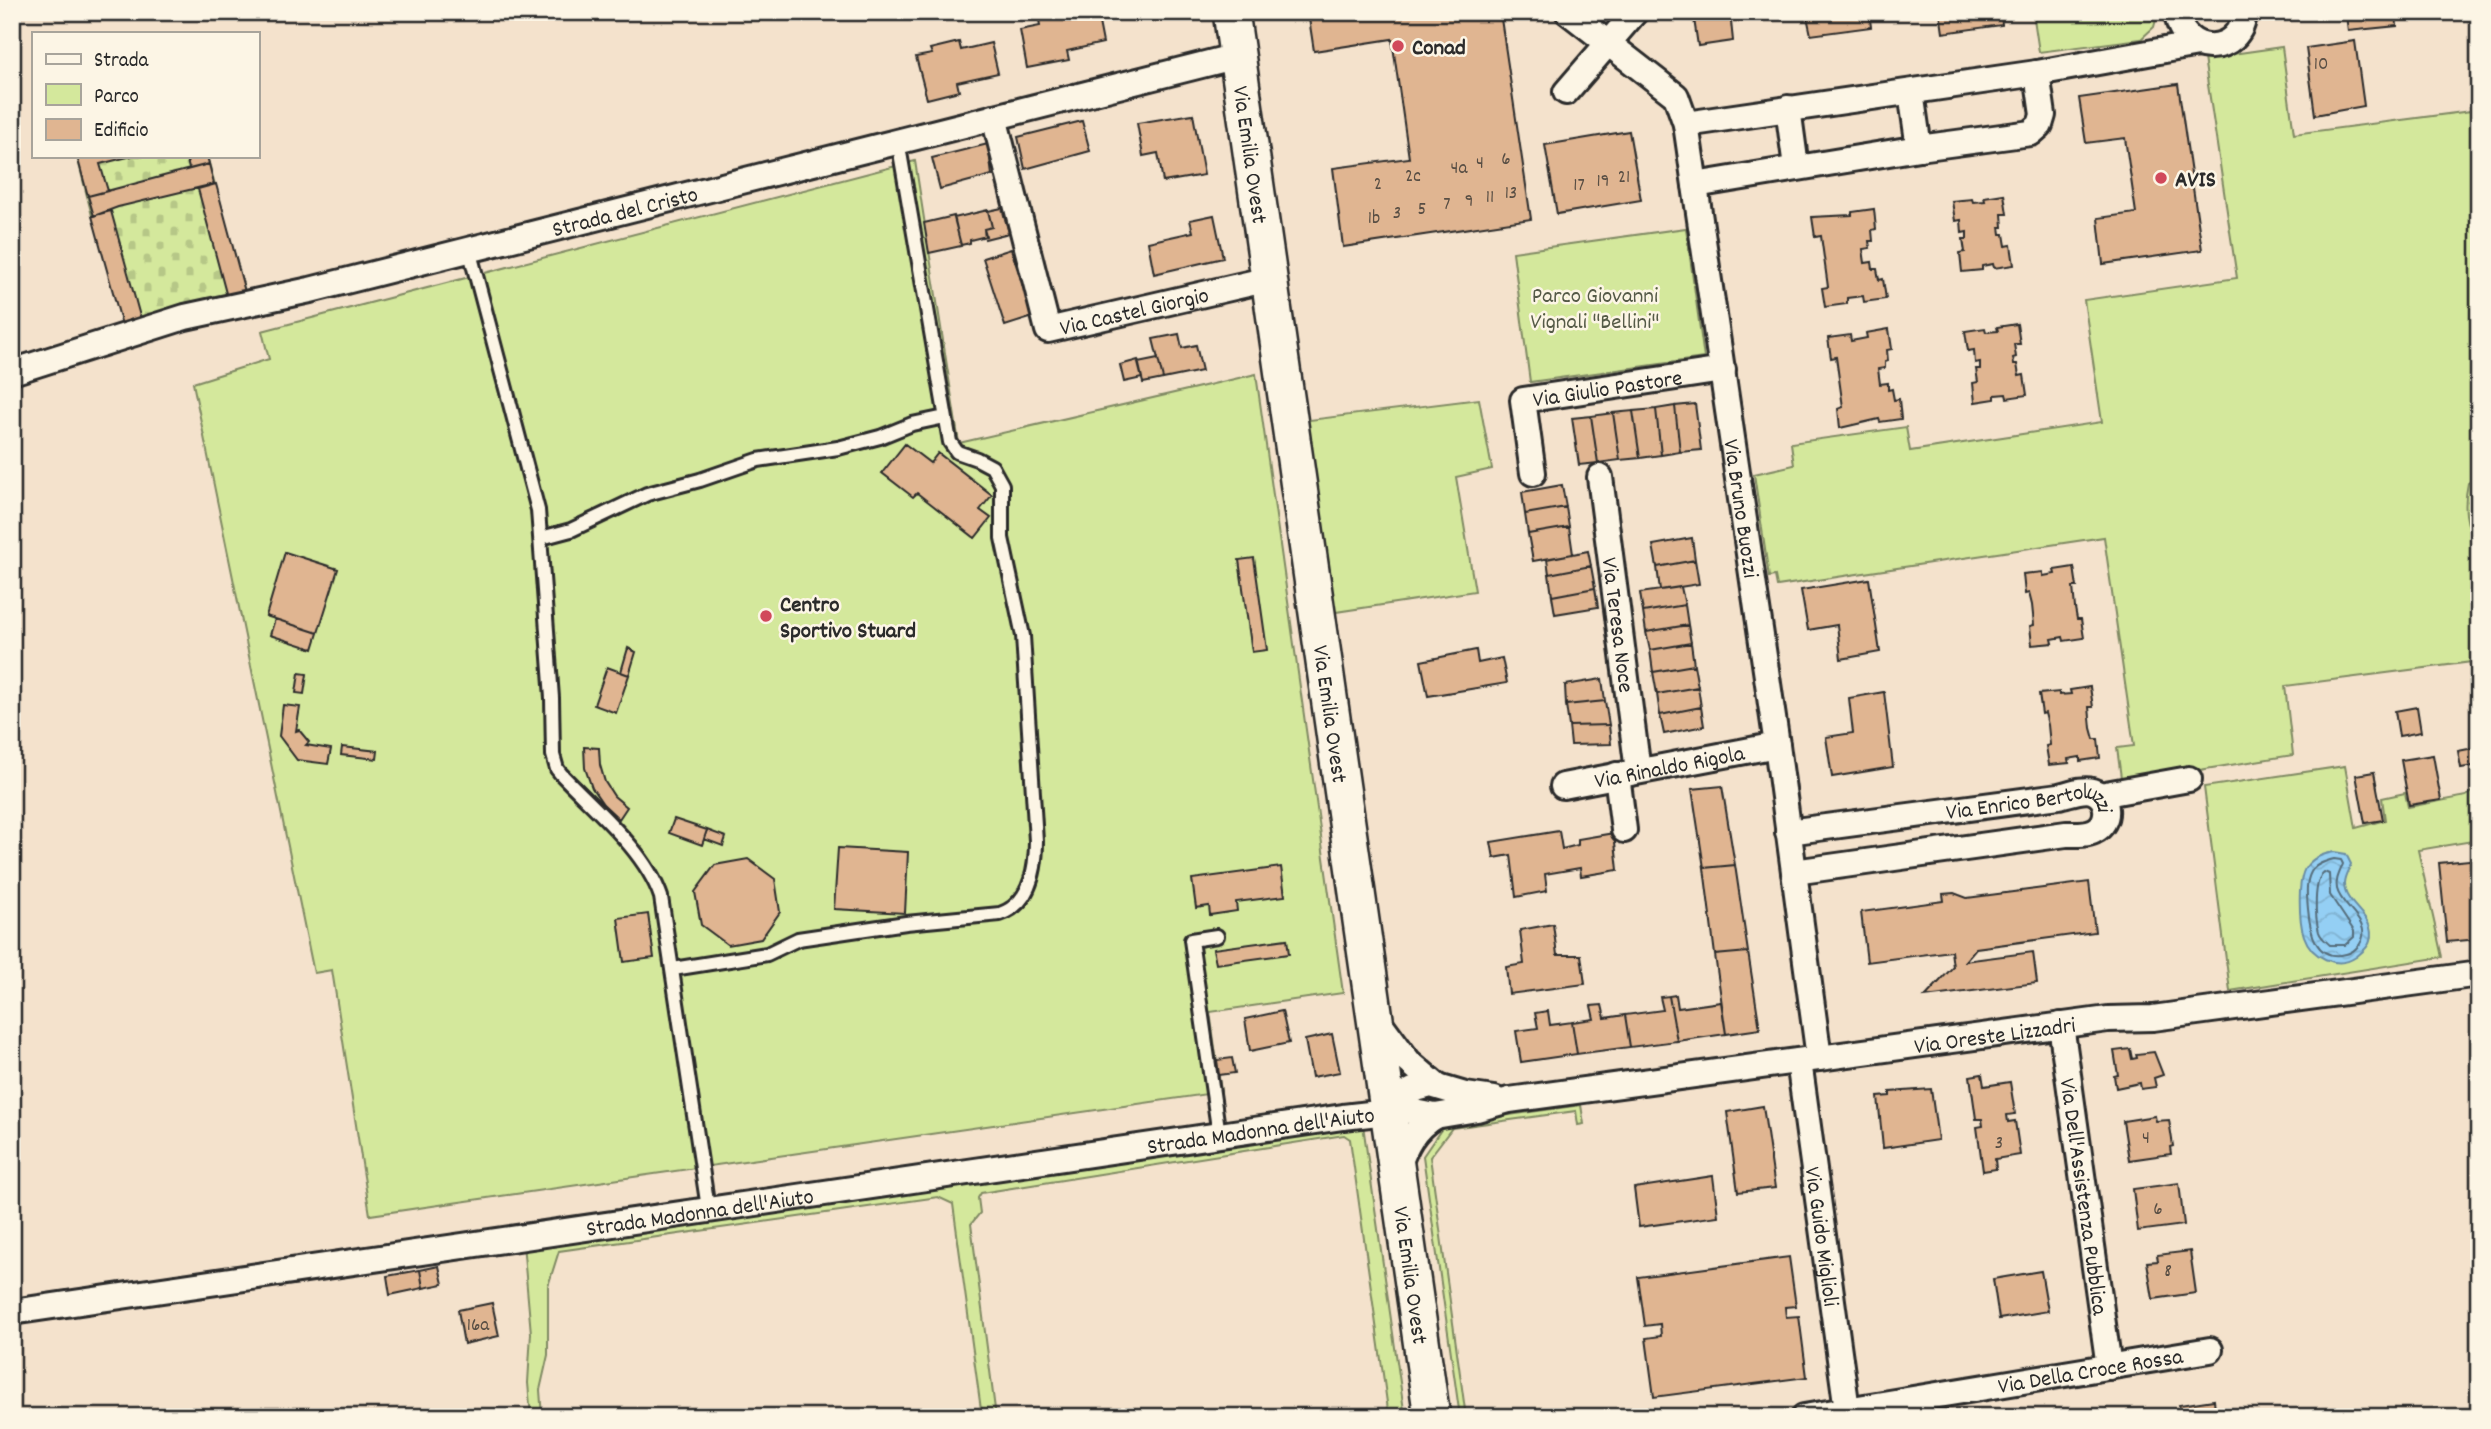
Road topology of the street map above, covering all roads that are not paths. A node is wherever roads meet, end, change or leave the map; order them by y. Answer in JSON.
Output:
{"nodes":[{"id":1,"x":1231,"y":12,"type":"edge"},
{"id":2,"x":1568,"y":12,"type":"edge"},
{"id":3,"x":1635,"y":12,"type":"edge"},
{"id":4,"x":2244,"y":12,"type":"edge"},
{"id":5,"x":2178,"y":17,"type":"edge"},
{"id":6,"x":1609,"y":44,"type":"junction"},
{"id":7,"x":2198,"y":44,"type":"junction"},
{"id":8,"x":2151,"y":53,"type":"junction"},
{"id":9,"x":1237,"y":56,"type":"junction"},
{"id":10,"x":2037,"y":73,"type":"junction"},
{"id":11,"x":1566,"y":92,"type":"dead end"},
{"id":12,"x":1911,"y":92,"type":"junction"},
{"id":13,"x":1788,"y":108,"type":"junction"},
{"id":14,"x":994,"y":117,"type":"junction"},
{"id":15,"x":1686,"y":124,"type":"junction"},
{"id":16,"x":898,"y":141,"type":"junction"},
{"id":17,"x":1919,"y":148,"type":"junction"},
{"id":18,"x":1796,"y":167,"type":"junction"},
{"id":19,"x":1695,"y":185,"type":"junction"},
{"id":20,"x":469,"y":249,"type":"junction"},
{"id":21,"x":1269,"y":279,"type":"junction"},
{"id":22,"x":1723,"y":370,"type":"junction"},
{"id":23,"x":12,"y":372,"type":"edge"},
{"id":24,"x":945,"y":417,"type":"junction"},
{"id":25,"x":1533,"y":473,"type":"dead end"},
{"id":26,"x":1600,"y":477,"type":"dead end"},
{"id":27,"x":541,"y":538,"type":"junction"},
{"id":28,"x":1777,"y":745,"type":"junction"},
{"id":29,"x":1627,"y":773,"type":"junction"},
{"id":30,"x":2189,"y":779,"type":"dead end"},
{"id":31,"x":1563,"y":786,"type":"dead end"},
{"id":32,"x":2100,"y":796,"type":"junction"},
{"id":33,"x":1624,"y":830,"type":"dead end"},
{"id":34,"x":1788,"y":832,"type":"junction"},
{"id":35,"x":1794,"y":872,"type":"junction"},
{"id":36,"x":1217,"y":936,"type":"dead end"},
{"id":37,"x":673,"y":969,"type":"junction"},
{"id":38,"x":2479,"y":974,"type":"edge"},
{"id":39,"x":1373,"y":1007,"type":"junction"},
{"id":40,"x":2061,"y":1025,"type":"junction"},
{"id":41,"x":1809,"y":1059,"type":"junction"},
{"id":42,"x":1437,"y":1086,"type":"junction"},
{"id":43,"x":1509,"y":1100,"type":"junction"},
{"id":44,"x":1387,"y":1108,"type":"junction"},
{"id":45,"x":1434,"y":1116,"type":"junction"},
{"id":46,"x":1219,"y":1135,"type":"junction"},
{"id":47,"x":1396,"y":1170,"type":"junction"},
{"id":48,"x":708,"y":1208,"type":"junction"},
{"id":49,"x":12,"y":1312,"type":"edge"},
{"id":50,"x":2210,"y":1350,"type":"dead end"},
{"id":51,"x":2109,"y":1367,"type":"junction"},
{"id":52,"x":1848,"y":1414,"type":"edge"},
{"id":53,"x":1432,"y":1417,"type":"edge"},
{"id":54,"x":1804,"y":1417,"type":"edge"}],
"edges":[{"from":1,"to":9,"type":"street","name":"Via Emilia Ovest"},
{"from":2,"to":6,"type":"street","name":"Via Bruno Buozzi"},
{"from":3,"to":6,"type":"street"},
{"from":4,"to":7,"type":"street"},
{"from":5,"to":7,"type":"street"},
{"from":5,"to":8,"type":"street"},
{"from":6,"to":11,"type":"street"},
{"from":6,"to":15,"type":"street","name":"Via Bruno Buozzi"},
{"from":7,"to":8,"type":"street"},
{"from":8,"to":10,"type":"street"},
{"from":9,"to":14,"type":"street","name":"Strada del Cristo"},
{"from":9,"to":21,"type":"street","name":"Via Emilia Ovest"},
{"from":10,"to":12,"type":"street"},
{"from":10,"to":17,"type":"street"},
{"from":12,"to":13,"type":"street"},
{"from":12,"to":17,"type":"street"},
{"from":13,"to":15,"type":"street"},
{"from":13,"to":18,"type":"street"},
{"from":14,"to":16,"type":"street","name":"Strada del Cristo"},
{"from":14,"to":21,"type":"street","name":"Via Castel Giorgio"},
{"from":15,"to":19,"type":"street","name":"Via Bruno Buozzi"},
{"from":16,"to":20,"type":"street","name":"Strada del Cristo"},
{"from":16,"to":24,"type":"lane"},
{"from":17,"to":18,"type":"street"},
{"from":18,"to":19,"type":"street"},
{"from":19,"to":22,"type":"street","name":"Via Bruno Buozzi"},
{"from":20,"to":23,"type":"street","name":"Strada del Cristo"},
{"from":20,"to":27,"type":"lane"},
{"from":21,"to":39,"type":"street","name":"Via Emilia Ovest"},
{"from":22,"to":25,"type":"street","name":"Via Giulio Pastore"},
{"from":22,"to":28,"type":"street","name":"Via Bruno Buozzi"},
{"from":24,"to":27,"type":"lane"},
{"from":24,"to":37,"type":"lane"},
{"from":26,"to":29,"type":"street","name":"Via Teresa Noce"},
{"from":27,"to":37,"type":"lane"},
{"from":28,"to":29,"type":"street","name":"Via Rinaldo Rigola"},
{"from":28,"to":34,"type":"street","name":"Via Bruno Buozzi"},
{"from":29,"to":31,"type":"street","name":"Via Rinaldo Rigola"},
{"from":29,"to":33,"type":"street","name":"Via Teresa Noce"},
{"from":30,"to":32,"type":"street"},
{"from":32,"to":34,"type":"street","name":"Via Enrico Bertoluzzi"},
{"from":32,"to":35,"type":"street","name":"Via Enrico Bertoluzzi"},
{"from":34,"to":35,"type":"street","name":"Via Bruno Buozzi"},
{"from":35,"to":41,"type":"street","name":"Via Bruno Buozzi"},
{"from":36,"to":46,"type":"lane"},
{"from":37,"to":48,"type":"lane"},
{"from":38,"to":40,"type":"street","name":"Via Oreste Lizzadri"},
{"from":39,"to":42,"type":"street","name":"Via Oreste Lizzadri"},
{"from":39,"to":44,"type":"street","name":"Via Emilia Ovest"},
{"from":40,"to":41,"type":"street","name":"Via Oreste Lizzadri"},
{"from":40,"to":51,"type":"street","name":"Via Dell'Assistenza Pubblica"},
{"from":41,"to":43,"type":"street","name":"Via Oreste Lizzadri"},
{"from":41,"to":52,"type":"street","name":"Via Guido Miglioli"},
{"from":42,"to":43,"type":"street","name":"Via Oreste Lizzadri"},
{"from":42,"to":44,"type":"street"},
{"from":43,"to":45,"type":"street","name":"Via Oreste Lizzadri"},
{"from":44,"to":45,"type":"street","name":"Via Oreste Lizzadri"},
{"from":44,"to":46,"type":"street","name":"Strada Madonna dell'Aiuto"},
{"from":44,"to":47,"type":"street","name":"Via Emilia Ovest"},
{"from":45,"to":47,"type":"street"},
{"from":46,"to":48,"type":"street","name":"Strada Madonna dell'Aiuto"},
{"from":47,"to":53,"type":"street","name":"Via Emilia Ovest"},
{"from":48,"to":49,"type":"street","name":"Strada Madonna dell'Aiuto"},
{"from":50,"to":51,"type":"street","name":"Via Della Croce Rossa"},
{"from":51,"to":52,"type":"street","name":"Via Della Croce Rossa"},
{"from":52,"to":54,"type":"street","name":"Via Della Croce Rossa"}]}
